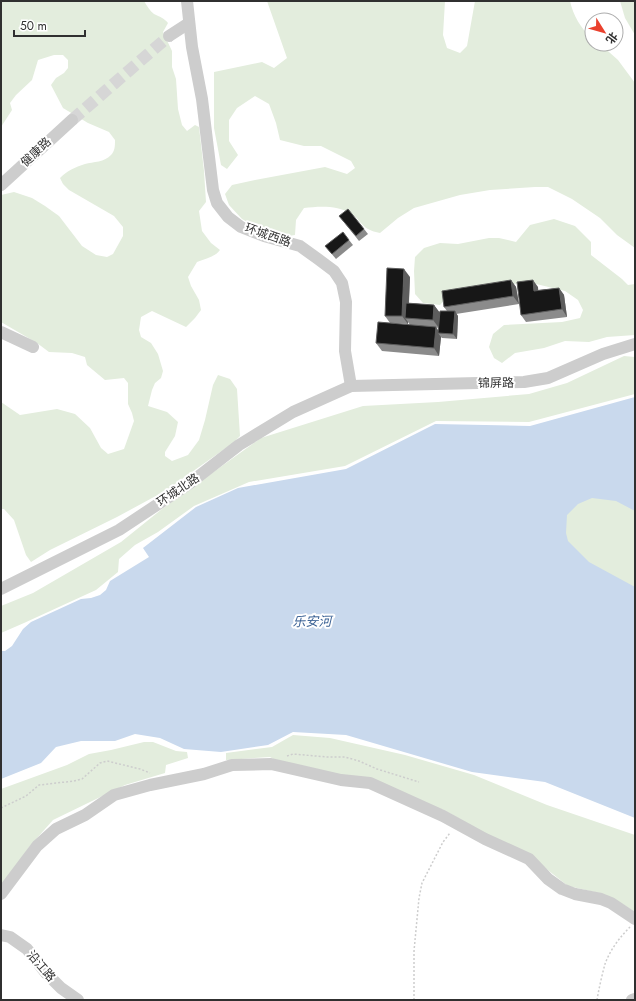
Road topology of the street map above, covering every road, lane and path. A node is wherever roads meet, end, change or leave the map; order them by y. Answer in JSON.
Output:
{"nodes":[{"id":1,"x":187,"y":1,"type":"edge"},
{"id":2,"x":189,"y":24,"type":"junction"},
{"id":3,"x":169,"y":36,"type":"tunnel mouth"},
{"id":4,"x":72,"y":120,"type":"tunnel mouth"},
{"id":5,"x":1,"y":185,"type":"edge"},
{"id":6,"x":1,"y":332,"type":"edge"},
{"id":7,"x":635,"y":344,"type":"edge"},
{"id":8,"x":33,"y":347,"type":"dead end"},
{"id":9,"x":351,"y":386,"type":"junction"},
{"id":10,"x":1,"y":589,"type":"edge"},
{"id":11,"x":287,"y":756,"type":"dead end"},
{"id":12,"x":151,"y":773,"type":"dead end"},
{"id":13,"x":419,"y":782,"type":"dead end"},
{"id":14,"x":1,"y":808,"type":"edge"},
{"id":15,"x":458,"y":824,"type":"junction"},
{"id":16,"x":1,"y":894,"type":"edge"},
{"id":17,"x":633,"y":922,"type":"edge"},
{"id":18,"x":1,"y":935,"type":"edge"},
{"id":19,"x":635,"y":999,"type":"edge"},
{"id":20,"x":78,"y":1000,"type":"edge"},
{"id":21,"x":414,"y":1000,"type":"edge"},
{"id":22,"x":597,"y":1000,"type":"edge"},
{"id":23,"x":632,"y":1000,"type":"edge"}],
"edges":[{"from":1,"to":2,"type":"street","name":"环城西路"},
{"from":2,"to":3,"type":"street"},
{"from":2,"to":9,"type":"street","name":"环城西路"},
{"from":4,"to":5,"type":"street","name":"健康路"},
{"from":6,"to":8,"type":"street"},
{"from":7,"to":9,"type":"street","name":"锦屏路"},
{"from":9,"to":10,"type":"street","name":"环城北路"},
{"from":11,"to":13,"type":"path"},
{"from":12,"to":14,"type":"path"},
{"from":15,"to":16,"type":"street"},
{"from":15,"to":17,"type":"street"},
{"from":15,"to":21,"type":"path"},
{"from":17,"to":22,"type":"path"},
{"from":18,"to":20,"type":"street","name":"沿江路"},
{"from":19,"to":23,"type":"street"}]}
